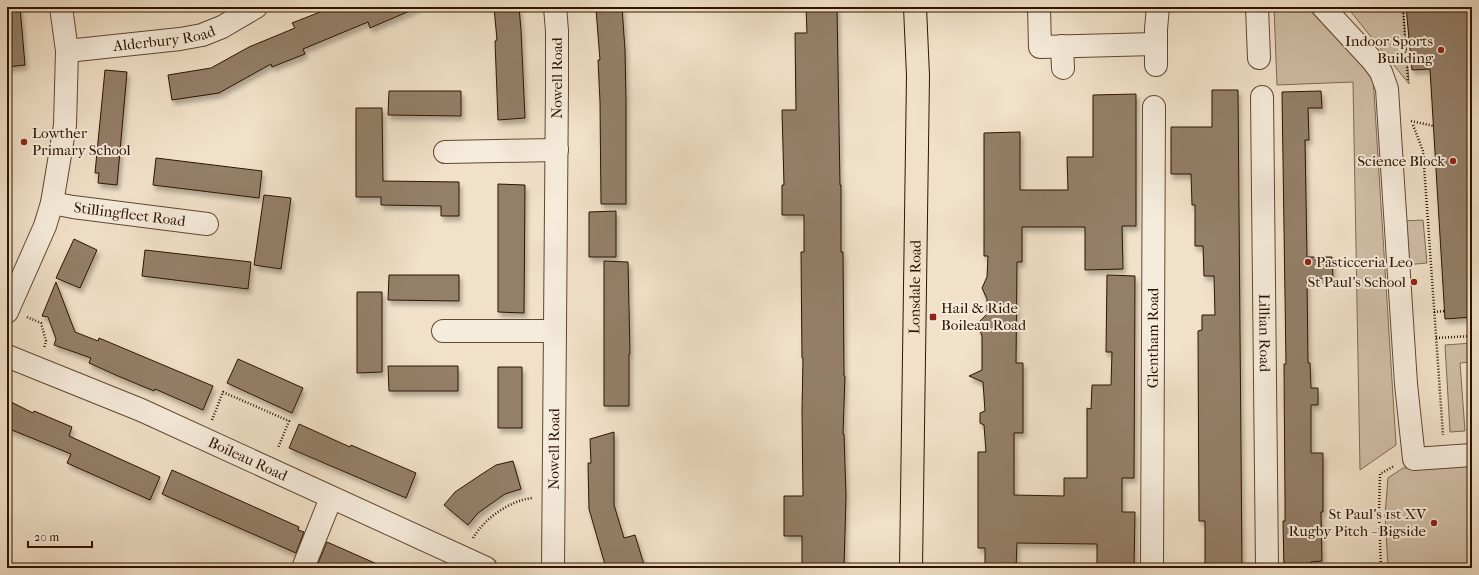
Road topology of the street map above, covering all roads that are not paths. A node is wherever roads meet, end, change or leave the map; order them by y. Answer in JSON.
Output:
{"nodes":[{"id":1,"x":61,"y":7,"type":"edge"},
{"id":2,"x":256,"y":7,"type":"edge"},
{"id":3,"x":555,"y":7,"type":"edge"},
{"id":4,"x":915,"y":7,"type":"edge"},
{"id":5,"x":1039,"y":7,"type":"edge"},
{"id":6,"x":1158,"y":7,"type":"edge"},
{"id":7,"x":1257,"y":7,"type":"edge"},
{"id":8,"x":1323,"y":7,"type":"edge"},
{"id":9,"x":1062,"y":46,"type":"junction"},
{"id":10,"x":67,"y":51,"type":"junction"},
{"id":11,"x":1259,"y":58,"type":"dead end"},
{"id":12,"x":1063,"y":68,"type":"dead end"},
{"id":13,"x":1262,"y":97,"type":"dead end"},
{"id":14,"x":1154,"y":107,"type":"dead end"},
{"id":15,"x":557,"y":150,"type":"junction"},
{"id":16,"x":445,"y":152,"type":"dead end"},
{"id":17,"x":52,"y":203,"type":"junction"},
{"id":18,"x":207,"y":224,"type":"dead end"},
{"id":19,"x":8,"y":310,"type":"edge"},
{"id":20,"x":443,"y":331,"type":"dead end"},
{"id":21,"x":555,"y":331,"type":"junction"},
{"id":22,"x":7,"y":356,"type":"edge"},
{"id":23,"x":1472,"y":455,"type":"edge"},
{"id":24,"x":331,"y":498,"type":"junction"},
{"id":25,"x":303,"y":568,"type":"edge"},
{"id":26,"x":486,"y":568,"type":"edge"},
{"id":27,"x":553,"y":568,"type":"edge"},
{"id":28,"x":911,"y":568,"type":"edge"},
{"id":29,"x":1152,"y":568,"type":"edge"},
{"id":30,"x":1267,"y":568,"type":"edge"}],
"edges":[{"from":1,"to":10,"type":"street","name":"Stillingfleet Road"},
{"from":2,"to":10,"type":"street","name":"Alderbury Road"},
{"from":3,"to":15,"type":"street","name":"Nowell Road"},
{"from":4,"to":28,"type":"main road","name":"Lonsdale Road"},
{"from":5,"to":9,"type":"street"},
{"from":6,"to":9,"type":"street"},
{"from":7,"to":11,"type":"street"},
{"from":8,"to":23,"type":"street"},
{"from":9,"to":12,"type":"street"},
{"from":10,"to":17,"type":"street","name":"Stillingfleet Road"},
{"from":13,"to":30,"type":"street","name":"Lillian Road"},
{"from":14,"to":29,"type":"street","name":"Glentham Road"},
{"from":15,"to":16,"type":"street"},
{"from":15,"to":21,"type":"street","name":"Nowell Road"},
{"from":17,"to":18,"type":"street","name":"Stillingfleet Road"},
{"from":17,"to":19,"type":"street","name":"Stillingfleet Road"},
{"from":20,"to":21,"type":"street"},
{"from":21,"to":27,"type":"street","name":"Nowell Road"},
{"from":22,"to":24,"type":"street","name":"Boileau Road"},
{"from":24,"to":25,"type":"street"},
{"from":24,"to":26,"type":"street","name":"Boileau Road"}]}
